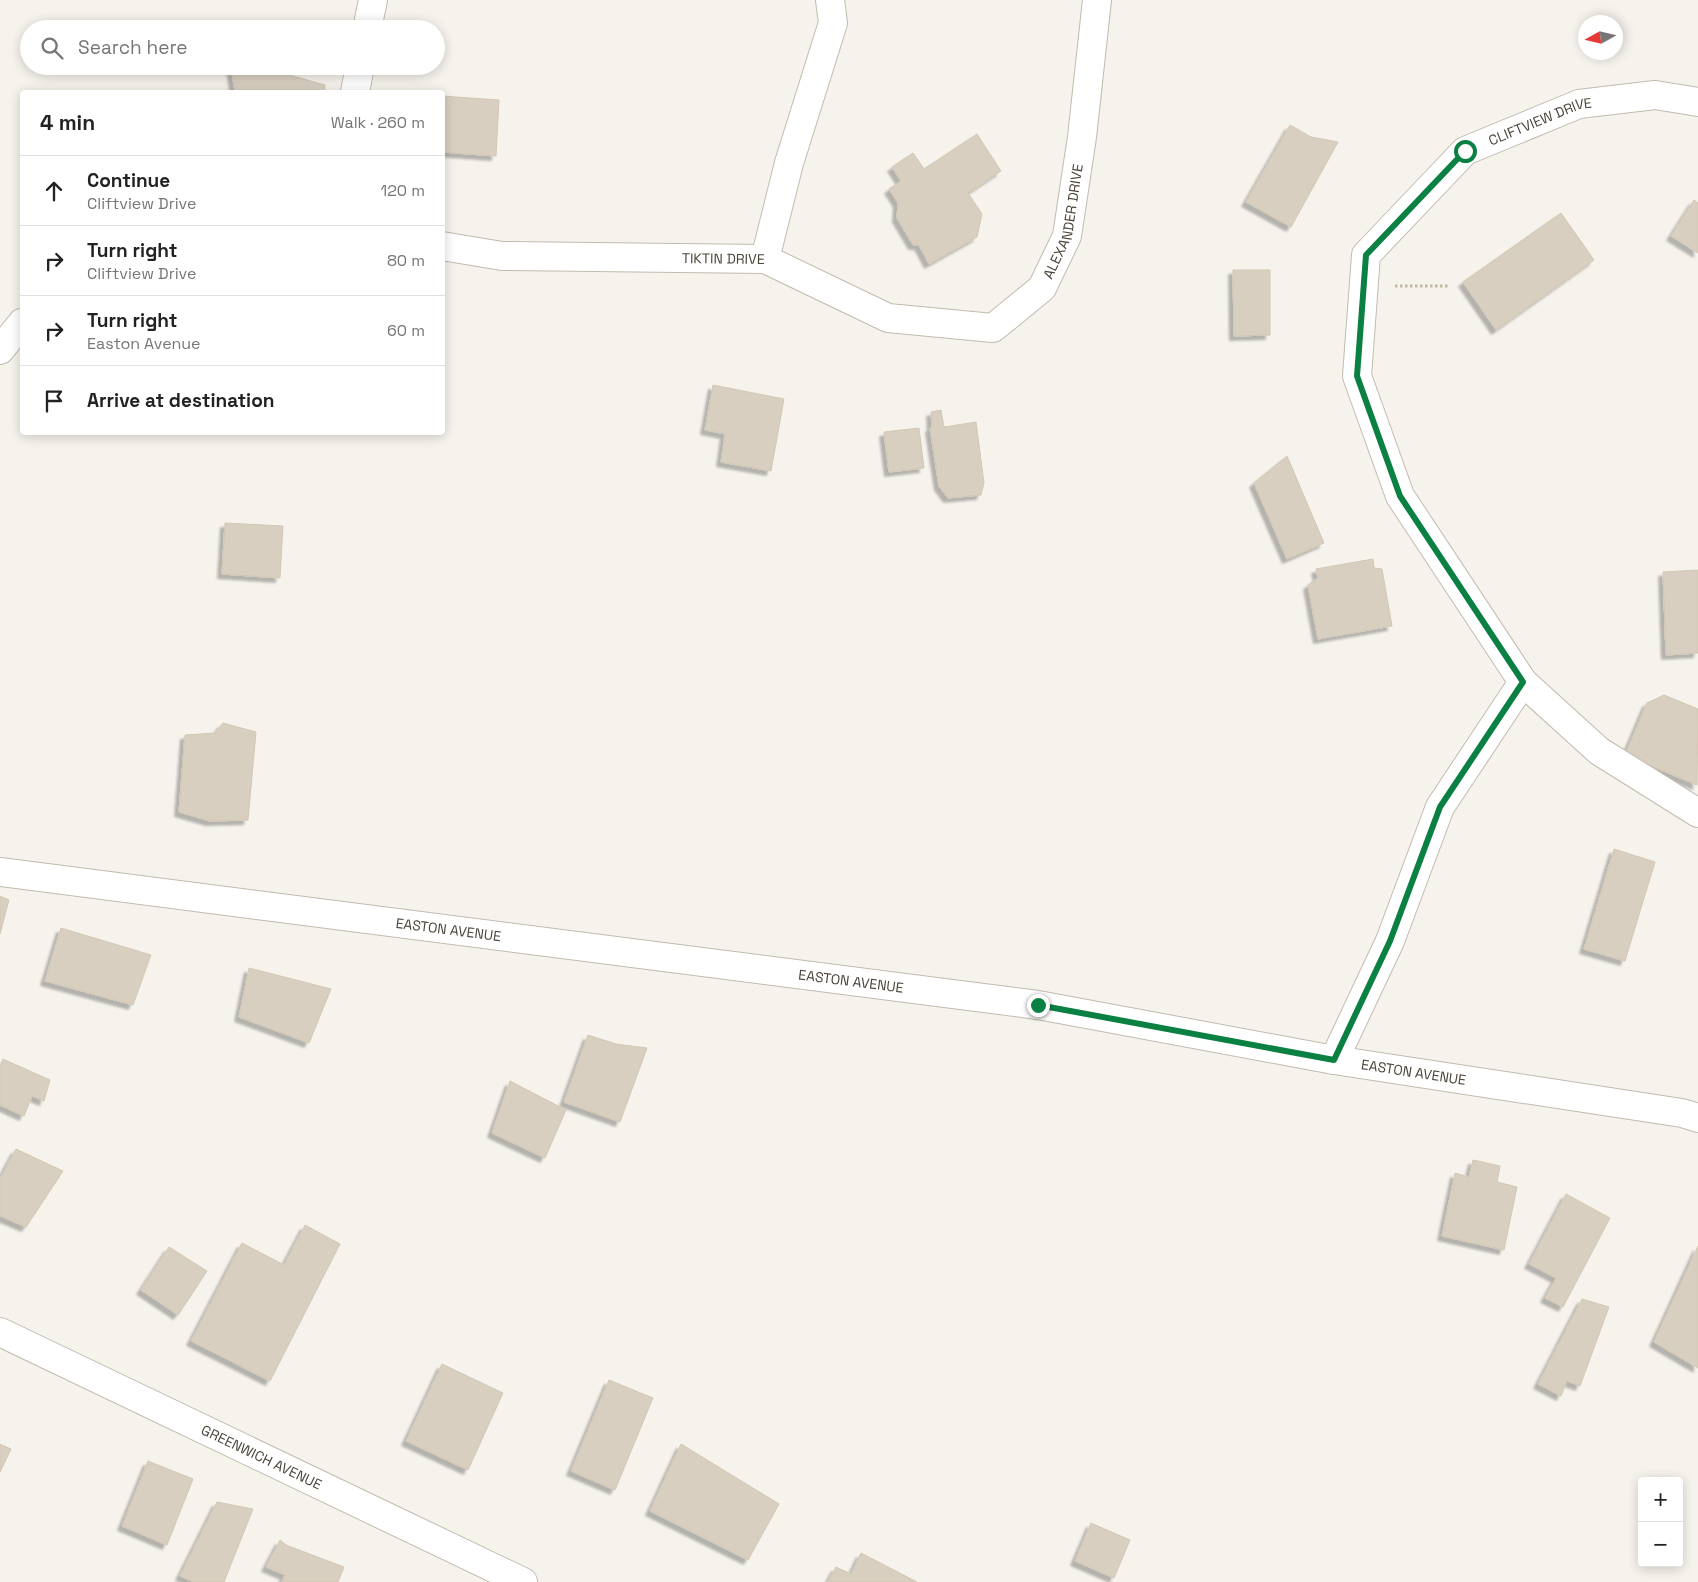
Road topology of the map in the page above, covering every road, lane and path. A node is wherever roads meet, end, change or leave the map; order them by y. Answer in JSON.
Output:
{"nodes":[{"id":1,"x":373,"y":0,"type":"edge"},
{"id":2,"x":830,"y":0,"type":"edge"},
{"id":3,"x":1096,"y":0,"type":"edge"},
{"id":4,"x":369,"y":20,"type":"edge"},
{"id":5,"x":358,"y":75,"type":"edge"},
{"id":6,"x":355,"y":90,"type":"edge"},
{"id":7,"x":1698,"y":102,"type":"edge"},
{"id":8,"x":445,"y":246,"type":"edge"},
{"id":9,"x":766,"y":260,"type":"junction"},
{"id":10,"x":1364,"y":286,"type":"junction"},
{"id":11,"x":1448,"y":286,"type":"dead end"},
{"id":12,"x":20,"y":325,"type":"edge"},
{"id":13,"x":0,"y":350,"type":"edge"},
{"id":14,"x":1523,"y":682,"type":"junction"},
{"id":15,"x":1698,"y":813,"type":"edge"},
{"id":16,"x":0,"y":872,"type":"edge"},
{"id":17,"x":1334,"y":1060,"type":"junction"},
{"id":18,"x":1698,"y":1118,"type":"edge"},
{"id":19,"x":0,"y":1332,"type":"edge"},
{"id":20,"x":522,"y":1582,"type":"edge"}],
"edges":[{"from":1,"to":4,"type":"street"},
{"from":2,"to":9,"type":"street","name":"TIKTIN DRIVE"},
{"from":3,"to":9,"type":"street","name":"ALEXANDER DRIVE"},
{"from":5,"to":6,"type":"street"},
{"from":7,"to":10,"type":"street","name":"CLIFTVIEW DRIVE"},
{"from":8,"to":9,"type":"street","name":"TIKTIN DRIVE"},
{"from":10,"to":11,"type":"path"},
{"from":10,"to":14,"type":"street","name":"CLIFTVIEW DRIVE"},
{"from":12,"to":13,"type":"street"},
{"from":14,"to":15,"type":"street","name":"CLIFTVIEW DRIVE"},
{"from":14,"to":17,"type":"street"},
{"from":16,"to":17,"type":"street","name":"EASTON AVENUE"},
{"from":17,"to":18,"type":"street","name":"EASTON AVENUE"},
{"from":19,"to":20,"type":"street","name":"GREENWICH AVENUE"}]}
